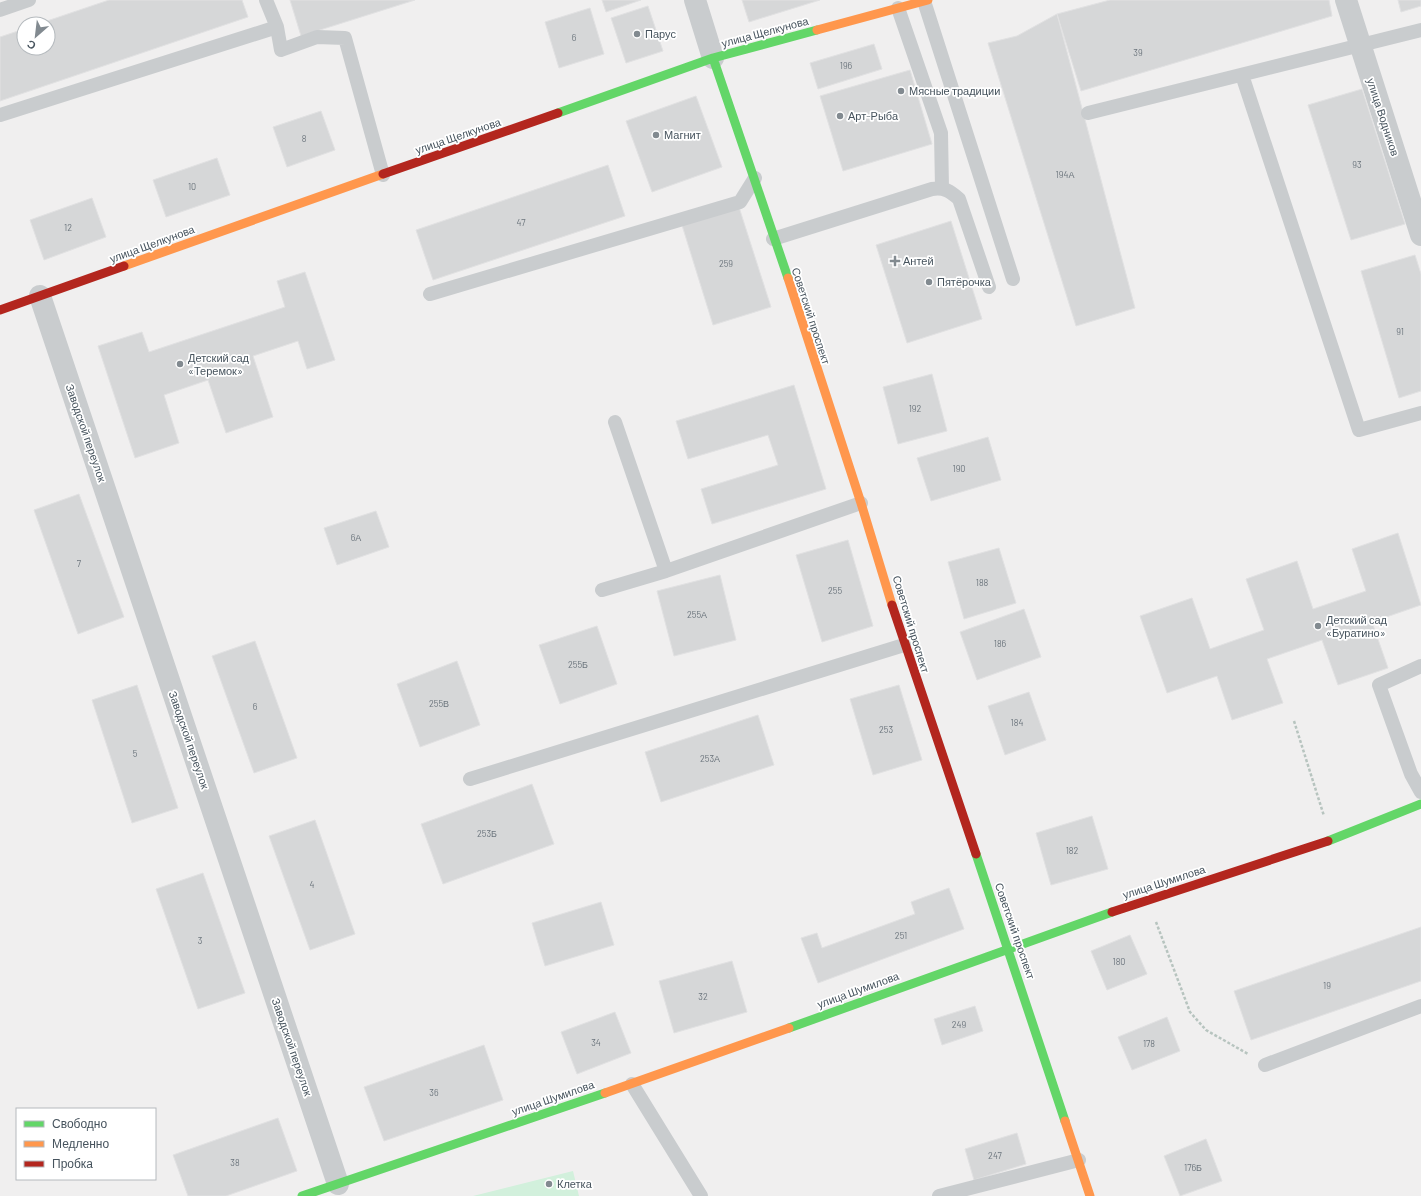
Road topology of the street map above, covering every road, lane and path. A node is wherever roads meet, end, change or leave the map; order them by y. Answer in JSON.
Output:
{"nodes":[{"id":1,"x":29,"y":0,"type":"edge"},
{"id":2,"x":266,"y":0,"type":"edge"},
{"id":3,"x":695,"y":0,"type":"edge"},
{"id":4,"x":926,"y":0,"type":"edge"},
{"id":5,"x":1346,"y":0,"type":"edge"},
{"id":6,"x":898,"y":8,"type":"junction"},
{"id":7,"x":0,"y":10,"type":"edge"},
{"id":8,"x":277,"y":27,"type":"junction"},
{"id":9,"x":1421,"y":30,"type":"edge"},
{"id":10,"x":1360,"y":45,"type":"junction"},
{"id":11,"x":713,"y":58,"type":"junction"},
{"id":12,"x":1242,"y":75,"type":"junction"},
{"id":13,"x":1088,"y":113,"type":"dead end"},
{"id":14,"x":0,"y":115,"type":"edge"},
{"id":15,"x":383,"y":175,"type":"junction"},
{"id":16,"x":755,"y":178,"type":"junction"},
{"id":17,"x":942,"y":188,"type":"junction"},
{"id":18,"x":1421,"y":235,"type":"edge"},
{"id":19,"x":773,"y":239,"type":"junction"},
{"id":20,"x":1013,"y":279,"type":"dead end"},
{"id":21,"x":989,"y":287,"type":"dead end"},
{"id":22,"x":430,"y":294,"type":"dead end"},
{"id":23,"x":40,"y":296,"type":"junction"},
{"id":24,"x":0,"y":310,"type":"edge"},
{"id":25,"x":1421,"y":413,"type":"edge"},
{"id":26,"x":615,"y":422,"type":"dead end"},
{"id":27,"x":861,"y":503,"type":"junction"},
{"id":28,"x":666,"y":570,"type":"junction"},
{"id":29,"x":602,"y":590,"type":"dead end"},
{"id":30,"x":904,"y":645,"type":"junction"},
{"id":31,"x":1421,"y":666,"type":"edge"},
{"id":32,"x":1294,"y":721,"type":"dead end"},
{"id":33,"x":470,"y":779,"type":"dead end"},
{"id":34,"x":1421,"y":792,"type":"edge"},
{"id":35,"x":1421,"y":804,"type":"edge"},
{"id":36,"x":1331,"y":840,"type":"junction"},
{"id":37,"x":1148,"y":899,"type":"junction"},
{"id":38,"x":1009,"y":950,"type":"junction"},
{"id":39,"x":1421,"y":1006,"type":"edge"},
{"id":40,"x":1266,"y":1065,"type":"joint"},
{"id":41,"x":632,"y":1084,"type":"junction"},
{"id":42,"x":1079,"y":1160,"type":"junction"},
{"id":43,"x":339,"y":1190,"type":"edge"},
{"id":44,"x":302,"y":1196,"type":"edge"},
{"id":45,"x":701,"y":1196,"type":"edge"},
{"id":46,"x":939,"y":1196,"type":"edge"},
{"id":47,"x":1090,"y":1196,"type":"edge"}],
"edges":[{"from":1,"to":7,"type":"lane"},
{"from":2,"to":8,"type":"lane"},
{"from":3,"to":11,"type":"street"},
{"from":4,"to":6,"type":"main road","name":"улица Щелкунова"},
{"from":4,"to":20,"type":"lane"},
{"from":5,"to":10,"type":"street","name":"улица Водников"},
{"from":6,"to":11,"type":"main road","name":"улица Щелкунова"},
{"from":6,"to":17,"type":"lane"},
{"from":8,"to":14,"type":"lane"},
{"from":8,"to":15,"type":"lane"},
{"from":9,"to":10,"type":"lane"},
{"from":10,"to":12,"type":"lane"},
{"from":10,"to":18,"type":"street","name":"улица Водников"},
{"from":11,"to":15,"type":"main road","name":"улица Щелкунова"},
{"from":11,"to":16,"type":"main road","name":"Советский проспект"},
{"from":12,"to":13,"type":"lane"},
{"from":12,"to":25,"type":"lane"},
{"from":15,"to":23,"type":"main road","name":"улица Щелкунова"},
{"from":16,"to":19,"type":"main road","name":"Советский проспект"},
{"from":16,"to":22,"type":"lane"},
{"from":17,"to":19,"type":"lane"},
{"from":17,"to":21,"type":"lane"},
{"from":19,"to":27,"type":"main road","name":"Советский проспект"},
{"from":23,"to":24,"type":"main road","name":"улица Щелкунова"},
{"from":23,"to":43,"type":"street","name":"Заводской переулок"},
{"from":26,"to":28,"type":"lane"},
{"from":27,"to":28,"type":"lane"},
{"from":27,"to":30,"type":"main road","name":"Советский проспект"},
{"from":28,"to":29,"type":"lane"},
{"from":30,"to":33,"type":"lane"},
{"from":30,"to":38,"type":"main road","name":"Советский проспект"},
{"from":31,"to":34,"type":"lane"},
{"from":32,"to":36,"type":"path"},
{"from":35,"to":36,"type":"main road","name":"улица Шумилова"},
{"from":36,"to":37,"type":"main road","name":"улица Шумилова"},
{"from":37,"to":38,"type":"main road","name":"улица Шумилова"},
{"from":37,"to":40,"type":"path"},
{"from":38,"to":41,"type":"main road","name":"улица Шумилова"},
{"from":38,"to":42,"type":"main road","name":"Советский проспект"},
{"from":39,"to":40,"type":"lane"},
{"from":41,"to":43,"type":"main road","name":"улица Шумилова"},
{"from":41,"to":45,"type":"lane"},
{"from":42,"to":46,"type":"lane"},
{"from":42,"to":47,"type":"main road","name":"Советский проспект"},
{"from":43,"to":44,"type":"main road","name":"улица Шумилова"}]}
